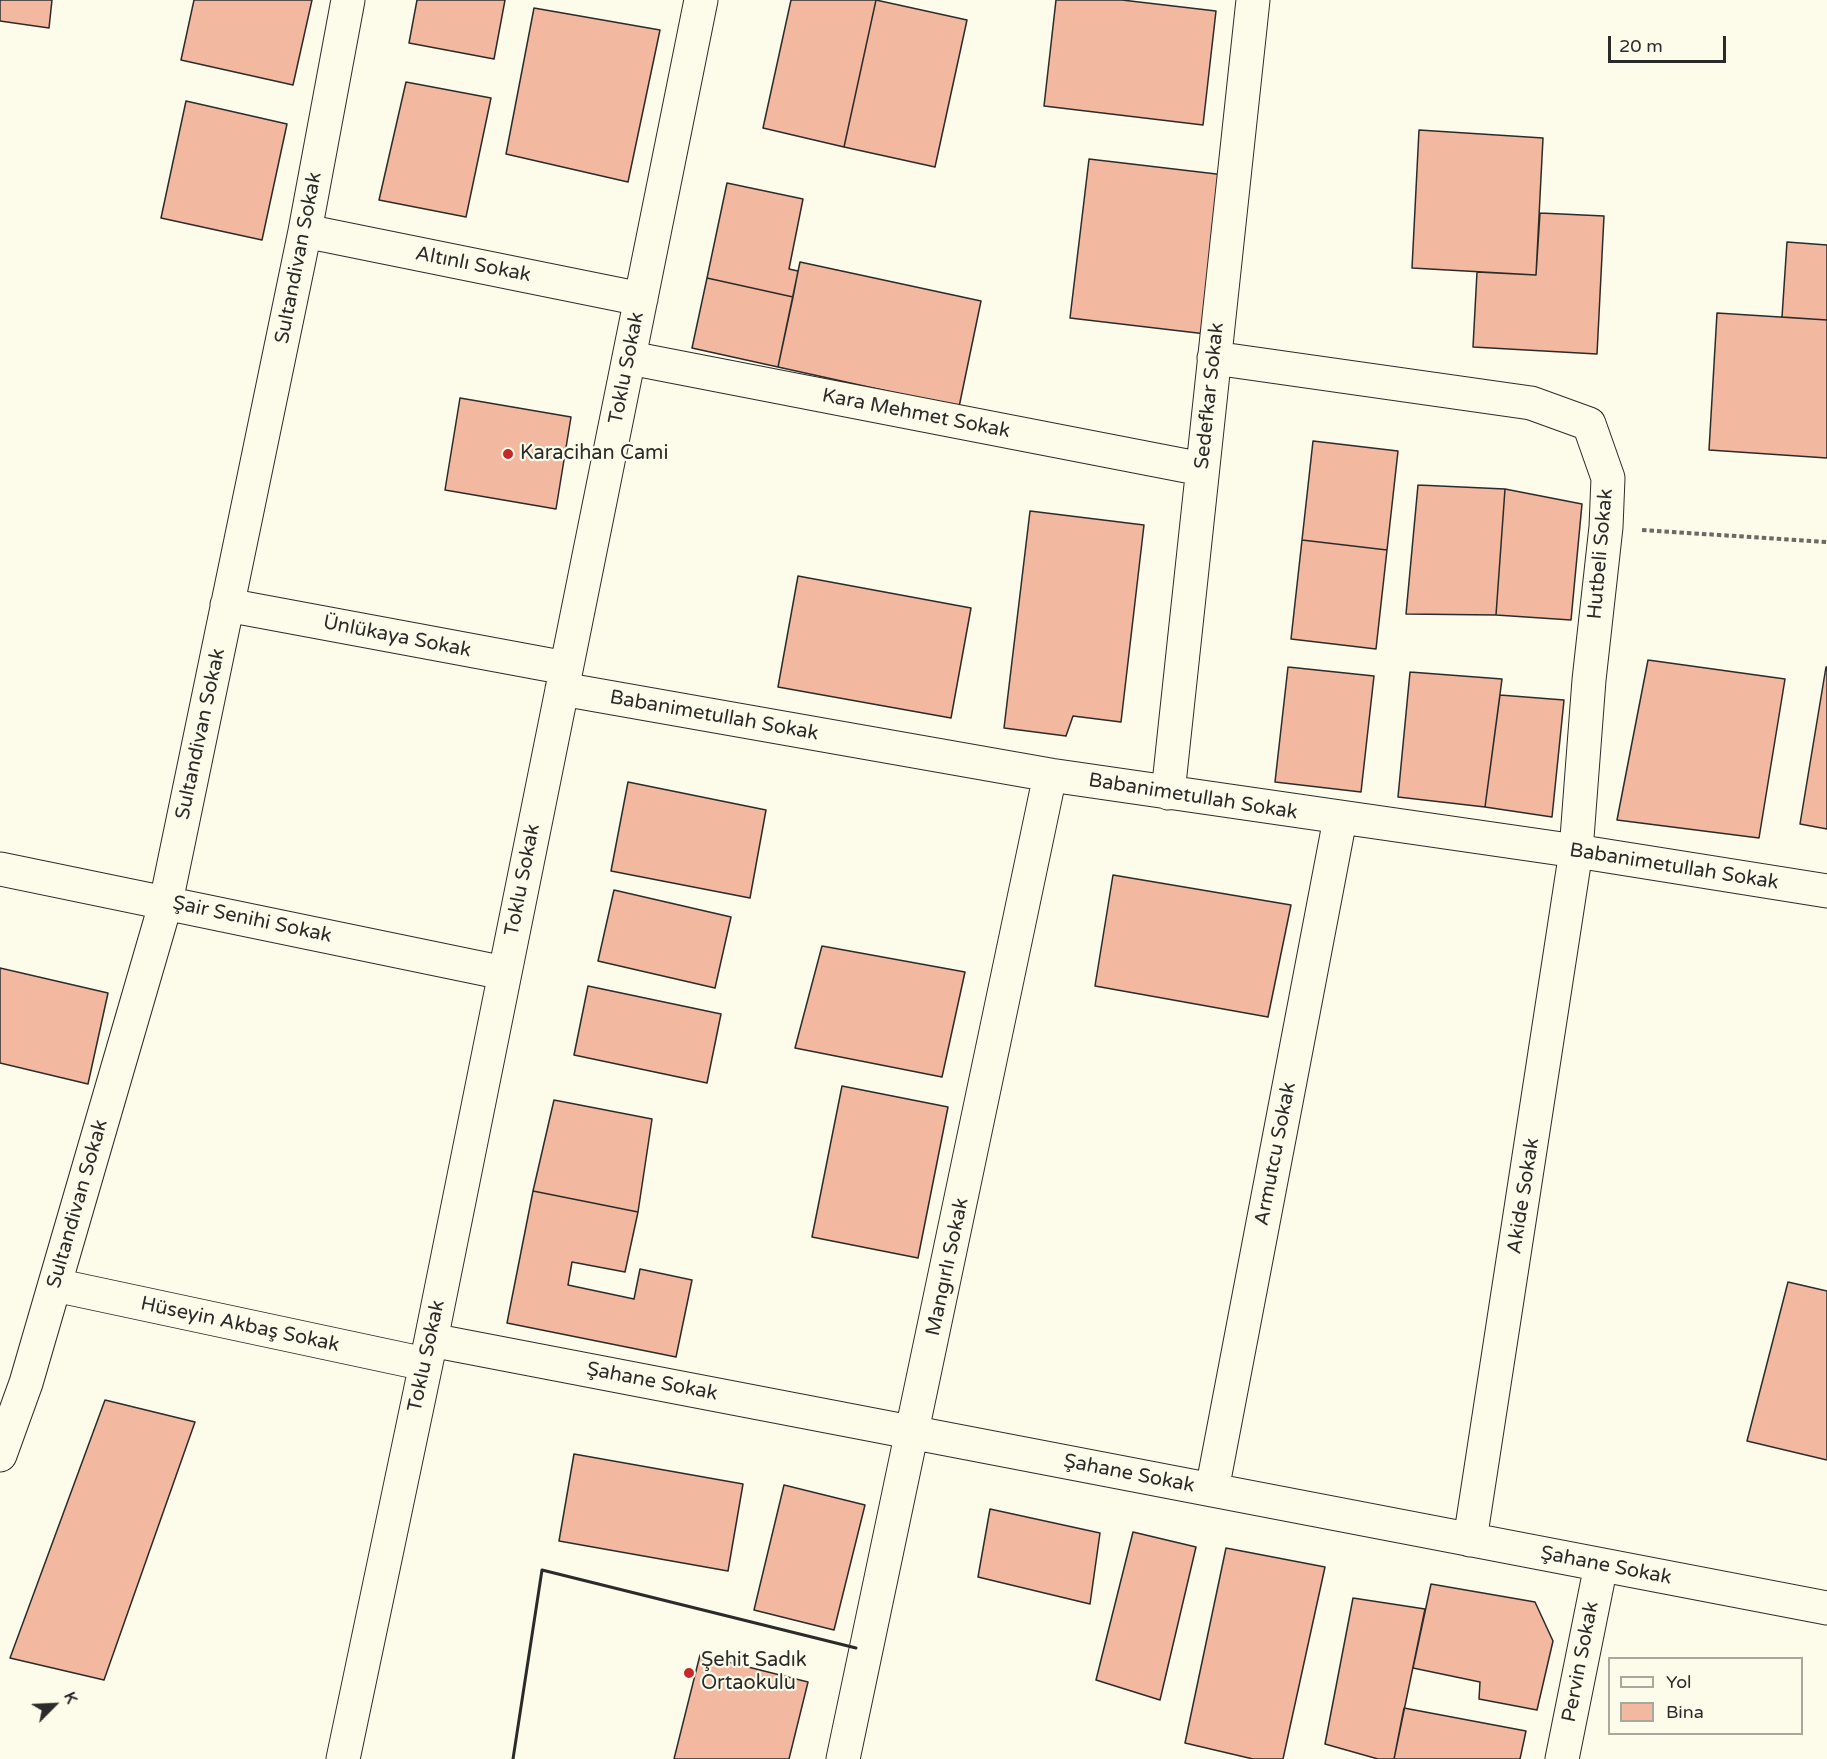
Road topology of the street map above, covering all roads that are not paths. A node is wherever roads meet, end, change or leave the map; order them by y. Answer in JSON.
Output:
{"nodes":[{"id":1,"x":348,"y":0,"type":"edge"},
{"id":2,"x":701,"y":0,"type":"edge"},
{"id":3,"x":1253,"y":0,"type":"edge"},
{"id":4,"x":305,"y":231,"type":"junction"},
{"id":5,"x":641,"y":299,"type":"junction"},
{"id":6,"x":630,"y":358,"type":"junction"},
{"id":7,"x":1214,"y":358,"type":"junction"},
{"id":8,"x":1202,"y":469,"type":"junction"},
{"id":9,"x":227,"y":605,"type":"junction"},
{"id":10,"x":564,"y":678,"type":"junction"},
{"id":11,"x":1050,"y":776,"type":"junction"},
{"id":12,"x":1168,"y":793,"type":"junction"},
{"id":13,"x":1340,"y":819,"type":"junction"},
{"id":14,"x":1576,"y":851,"type":"junction"},
{"id":15,"x":0,"y":869,"type":"edge"},
{"id":16,"x":1827,"y":891,"type":"edge"},
{"id":17,"x":166,"y":902,"type":"junction"},
{"id":18,"x":504,"y":974,"type":"junction"},
{"id":19,"x":55,"y":1285,"type":"junction"},
{"id":20,"x":428,"y":1352,"type":"junction"},
{"id":21,"x":914,"y":1432,"type":"junction"},
{"id":22,"x":0,"y":1455,"type":"edge"},
{"id":23,"x":1212,"y":1490,"type":"junction"},
{"id":24,"x":1470,"y":1540,"type":"junction"},
{"id":25,"x":1601,"y":1564,"type":"junction"},
{"id":26,"x":1827,"y":1608,"type":"edge"},
{"id":27,"x":343,"y":1759,"type":"edge"},
{"id":28,"x":843,"y":1759,"type":"edge"},
{"id":29,"x":1562,"y":1759,"type":"edge"}],
"edges":[{"from":1,"to":4,"type":"street","name":"Sultandivan Sokak"},
{"from":2,"to":5,"type":"street","name":"Toklu Sokak"},
{"from":3,"to":7,"type":"street","name":"Sedefkar Sokak"},
{"from":4,"to":5,"type":"street","name":"Altınlı Sokak"},
{"from":4,"to":9,"type":"street","name":"Sultandivan Sokak"},
{"from":5,"to":6,"type":"street","name":"Toklu Sokak"},
{"from":6,"to":8,"type":"street","name":"Kara Mehmet Sokak"},
{"from":6,"to":10,"type":"street","name":"Toklu Sokak"},
{"from":7,"to":8,"type":"street","name":"Sedefkar Sokak"},
{"from":7,"to":14,"type":"street","name":"Hutbeli Sokak"},
{"from":8,"to":12,"type":"street","name":"Sedefkar Sokak"},
{"from":9,"to":10,"type":"street","name":"Ünlükaya Sokak"},
{"from":9,"to":17,"type":"street","name":"Sultandivan Sokak"},
{"from":10,"to":11,"type":"street","name":"Babanimetullah Sokak"},
{"from":10,"to":18,"type":"street","name":"Toklu Sokak"},
{"from":11,"to":12,"type":"street","name":"Babanimetullah Sokak"},
{"from":11,"to":21,"type":"street","name":"Mangırlı Sokak"},
{"from":12,"to":13,"type":"street","name":"Babanimetullah Sokak"},
{"from":13,"to":14,"type":"street","name":"Babanimetullah Sokak"},
{"from":13,"to":23,"type":"street","name":"Armutcu Sokak"},
{"from":14,"to":16,"type":"street","name":"Babanimetullah Sokak"},
{"from":14,"to":24,"type":"street","name":"Akide Sokak"},
{"from":15,"to":17,"type":"street","name":"Şair Senihi Sokak"},
{"from":17,"to":18,"type":"street","name":"Şair Senihi Sokak"},
{"from":17,"to":19,"type":"street","name":"Sultandivan Sokak"},
{"from":18,"to":20,"type":"street","name":"Toklu Sokak"},
{"from":19,"to":20,"type":"street","name":"Hüseyin Akbaş Sokak"},
{"from":19,"to":22,"type":"street","name":"Sultandivan Sokak"},
{"from":20,"to":21,"type":"street","name":"Şahane Sokak"},
{"from":20,"to":27,"type":"street","name":"Toklu Sokak"},
{"from":21,"to":23,"type":"street","name":"Şahane Sokak"},
{"from":21,"to":28,"type":"street","name":"Mangırlı Sokak"},
{"from":23,"to":24,"type":"street","name":"Şahane Sokak"},
{"from":24,"to":25,"type":"street","name":"Şahane Sokak"},
{"from":25,"to":26,"type":"street","name":"Şahane Sokak"},
{"from":25,"to":29,"type":"street","name":"Pervin Sokak"}]}
